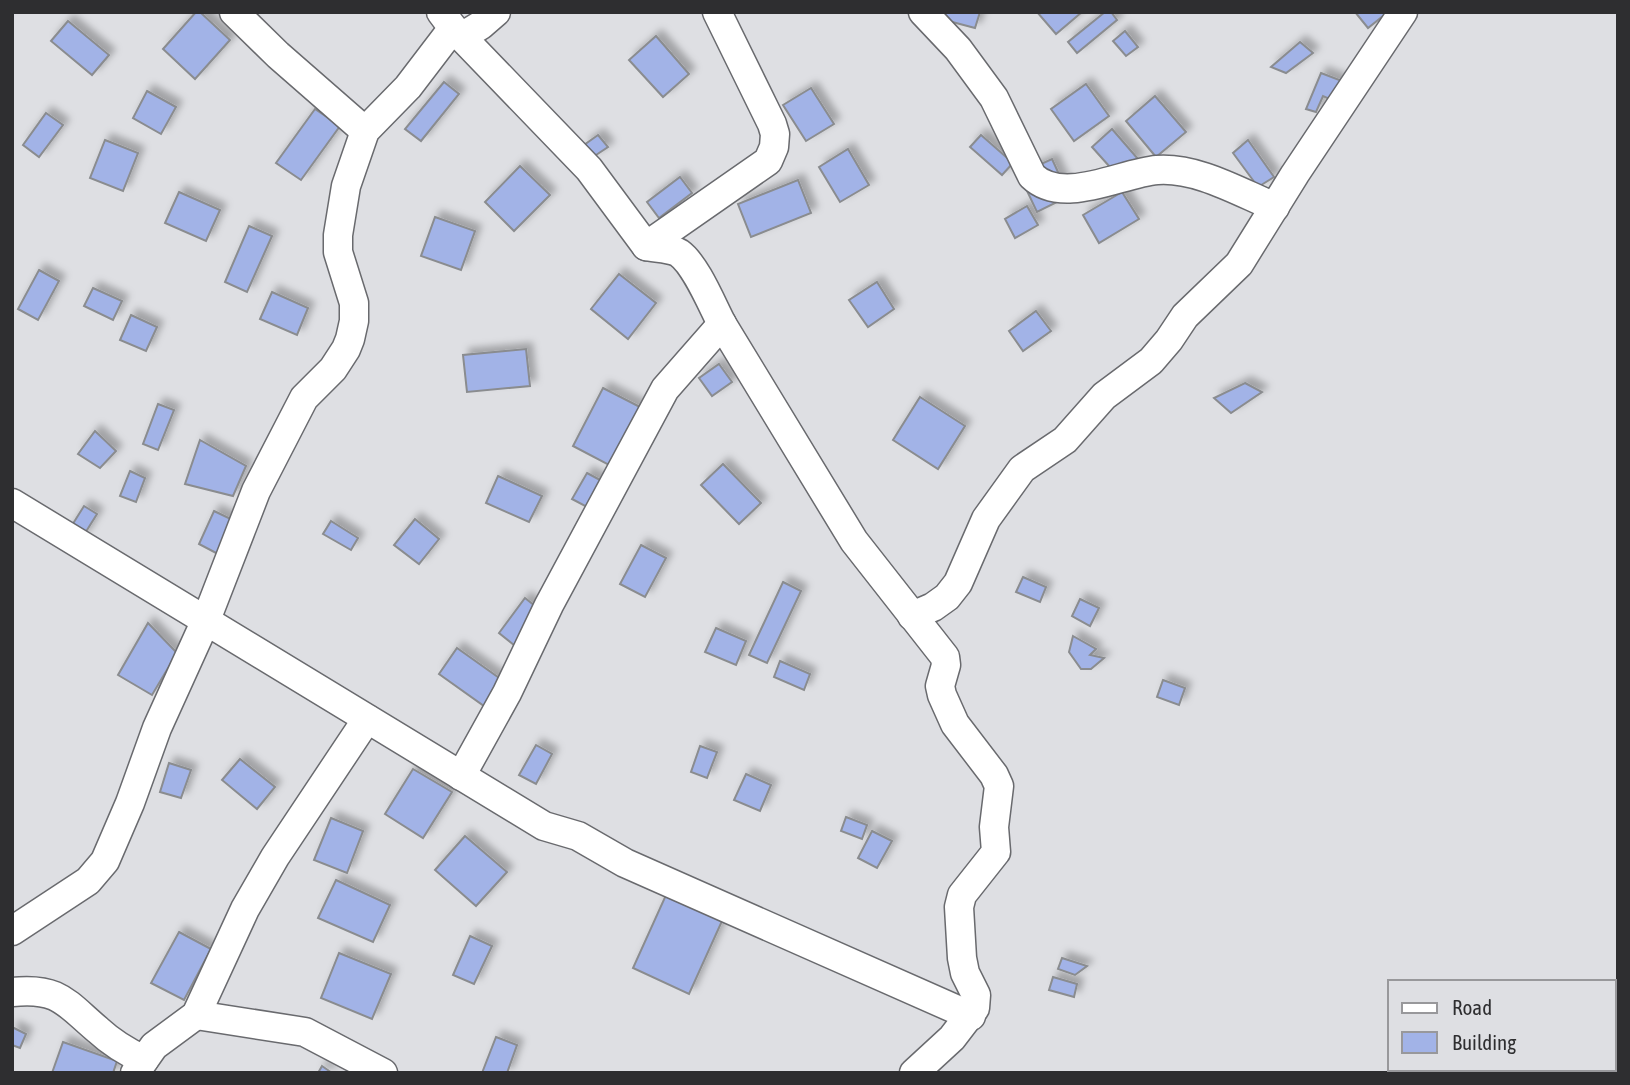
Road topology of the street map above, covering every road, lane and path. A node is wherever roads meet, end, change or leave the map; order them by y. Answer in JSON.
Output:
{"nodes":[{"id":1,"x":234,"y":12,"type":"edge"},
{"id":2,"x":496,"y":12,"type":"edge"},
{"id":3,"x":717,"y":12,"type":"edge"},
{"id":4,"x":923,"y":12,"type":"edge"},
{"id":5,"x":1404,"y":12,"type":"edge"},
{"id":6,"x":452,"y":25,"type":"edge"},
{"id":7,"x":365,"y":131,"type":"junction"},
{"id":8,"x":1275,"y":206,"type":"junction"},
{"id":9,"x":646,"y":246,"type":"junction"},
{"id":10,"x":722,"y":324,"type":"junction"},
{"id":11,"x":12,"y":503,"type":"edge"},
{"id":12,"x":912,"y":616,"type":"junction"},
{"id":13,"x":206,"y":620,"type":"junction"},
{"id":14,"x":368,"y":719,"type":"junction"},
{"id":15,"x":461,"y":776,"type":"junction"},
{"id":16,"x":12,"y":931,"type":"edge"},
{"id":17,"x":12,"y":992,"type":"edge"},
{"id":18,"x":196,"y":1015,"type":"junction"},
{"id":19,"x":971,"y":1016,"type":"junction"},
{"id":20,"x":142,"y":1068,"type":"edge"},
{"id":21,"x":383,"y":1073,"type":"edge"},
{"id":22,"x":914,"y":1073,"type":"edge"}],
"edges":[{"from":1,"to":7,"type":"street"},
{"from":2,"to":6,"type":"street"},
{"from":3,"to":9,"type":"street"},
{"from":4,"to":8,"type":"street"},
{"from":5,"to":8,"type":"street"},
{"from":6,"to":7,"type":"street"},
{"from":6,"to":9,"type":"street"},
{"from":7,"to":13,"type":"street"},
{"from":8,"to":12,"type":"street"},
{"from":9,"to":10,"type":"street"},
{"from":10,"to":12,"type":"street"},
{"from":10,"to":15,"type":"street"},
{"from":11,"to":13,"type":"street"},
{"from":12,"to":19,"type":"street"},
{"from":13,"to":14,"type":"street"},
{"from":13,"to":16,"type":"street"},
{"from":14,"to":15,"type":"street"},
{"from":14,"to":18,"type":"street"},
{"from":15,"to":19,"type":"street"},
{"from":17,"to":20,"type":"street"},
{"from":18,"to":20,"type":"street"},
{"from":18,"to":21,"type":"street"},
{"from":19,"to":22,"type":"street"}]}
